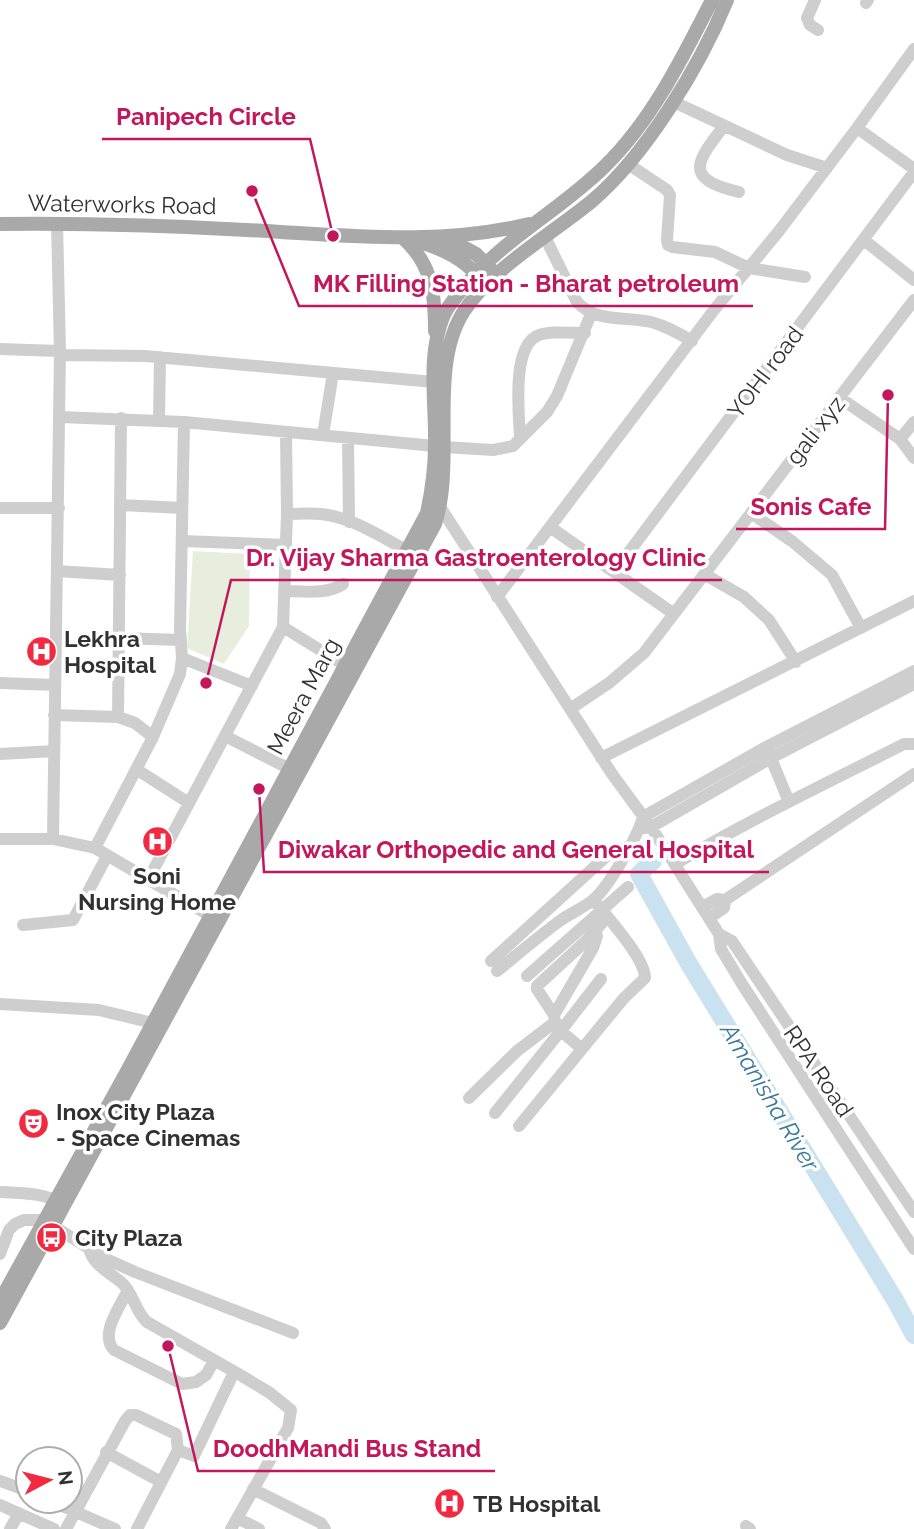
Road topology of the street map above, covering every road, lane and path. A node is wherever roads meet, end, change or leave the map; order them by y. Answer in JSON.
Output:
{"nodes":[{"id":1,"x":712,"y":0,"type":"edge"},
{"id":2,"x":727,"y":0,"type":"edge"},
{"id":3,"x":815,"y":0,"type":"edge"},
{"id":4,"x":818,"y":30,"type":"dead end"},
{"id":5,"x":914,"y":49,"type":"edge"},
{"id":6,"x":674,"y":102,"type":"junction"},
{"id":7,"x":724,"y":126,"type":"junction"},
{"id":8,"x":858,"y":128,"type":"junction"},
{"id":9,"x":628,"y":164,"type":"junction"},
{"id":10,"x":827,"y":168,"type":"junction"},
{"id":11,"x":914,"y":170,"type":"edge"},
{"id":12,"x":739,"y":192,"type":"dead end"},
{"id":13,"x":57,"y":223,"type":"junction"},
{"id":14,"x":534,"y":223,"type":"junction"},
{"id":15,"x":0,"y":224,"type":"edge"},
{"id":16,"x":444,"y":237,"type":"junction"},
{"id":17,"x":545,"y":237,"type":"junction"},
{"id":18,"x":407,"y":238,"type":"junction"},
{"id":19,"x":864,"y":240,"type":"junction"},
{"id":20,"x":480,"y":268,"type":"junction"},
{"id":21,"x":749,"y":268,"type":"junction"},
{"id":22,"x":497,"y":275,"type":"junction"},
{"id":23,"x":805,"y":277,"type":"dead end"},
{"id":24,"x":914,"y":280,"type":"edge"},
{"id":25,"x":485,"y":285,"type":"junction"},
{"id":26,"x":914,"y":300,"type":"edge"},
{"id":27,"x":591,"y":314,"type":"junction"},
{"id":28,"x":584,"y":333,"type":"junction"},
{"id":29,"x":692,"y":341,"type":"junction"},
{"id":30,"x":435,"y":346,"type":"junction"},
{"id":31,"x":0,"y":349,"type":"edge"},
{"id":32,"x":60,"y":353,"type":"junction"},
{"id":33,"x":160,"y":357,"type":"junction"},
{"id":34,"x":333,"y":373,"type":"junction"},
{"id":35,"x":434,"y":382,"type":"junction"},
{"id":36,"x":840,"y":398,"type":"junction"},
{"id":37,"x":60,"y":418,"type":"junction"},
{"id":38,"x":121,"y":418,"type":"junction"},
{"id":39,"x":159,"y":420,"type":"junction"},
{"id":40,"x":184,"y":422,"type":"junction"},
{"id":41,"x":914,"y":422,"type":"edge"},
{"id":42,"x":286,"y":432,"type":"junction"},
{"id":43,"x":323,"y":436,"type":"junction"},
{"id":44,"x":348,"y":438,"type":"junction"},
{"id":45,"x":520,"y":438,"type":"junction"},
{"id":46,"x":900,"y":439,"type":"junction"},
{"id":47,"x":440,"y":447,"type":"junction"},
{"id":48,"x":914,"y":458,"type":"edge"},
{"id":49,"x":432,"y":492,"type":"junction"},
{"id":50,"x":120,"y":505,"type":"junction"},
{"id":51,"x":0,"y":508,"type":"edge"},
{"id":52,"x":59,"y":508,"type":"junction"},
{"id":53,"x":182,"y":508,"type":"junction"},
{"id":54,"x":440,"y":508,"type":"junction"},
{"id":55,"x":751,"y":513,"type":"junction"},
{"id":56,"x":287,"y":514,"type":"junction"},
{"id":57,"x":349,"y":522,"type":"junction"},
{"id":58,"x":550,"y":527,"type":"junction"},
{"id":59,"x":182,"y":541,"type":"junction"},
{"id":60,"x":286,"y":545,"type":"junction"},
{"id":61,"x":408,"y":551,"type":"junction"},
{"id":62,"x":57,"y":571,"type":"junction"},
{"id":63,"x":614,"y":572,"type":"junction"},
{"id":64,"x":704,"y":574,"type":"junction"},
{"id":65,"x":120,"y":575,"type":"junction"},
{"id":66,"x":343,"y":584,"type":"dead end"},
{"id":67,"x":284,"y":591,"type":"junction"},
{"id":68,"x":497,"y":597,"type":"junction"},
{"id":69,"x":914,"y":601,"type":"edge"},
{"id":70,"x":674,"y":614,"type":"junction"},
{"id":71,"x":283,"y":627,"type":"junction"},
{"id":72,"x":861,"y":628,"type":"junction"},
{"id":73,"x":119,"y":638,"type":"junction"},
{"id":74,"x":181,"y":640,"type":"junction"},
{"id":75,"x":182,"y":658,"type":"junction"},
{"id":76,"x":796,"y":662,"type":"junction"},
{"id":77,"x":346,"y":666,"type":"junction"},
{"id":78,"x":914,"y":671,"type":"edge"},
{"id":79,"x":0,"y":684,"type":"edge"},
{"id":80,"x":914,"y":684,"type":"edge"},
{"id":81,"x":55,"y":685,"type":"junction"},
{"id":82,"x":251,"y":686,"type":"junction"},
{"id":83,"x":570,"y":709,"type":"junction"},
{"id":84,"x":54,"y":715,"type":"junction"},
{"id":85,"x":118,"y":717,"type":"junction"},
{"id":86,"x":225,"y":736,"type":"junction"},
{"id":87,"x":153,"y":737,"type":"junction"},
{"id":88,"x":914,"y":744,"type":"edge"},
{"id":89,"x":54,"y":751,"type":"junction"},
{"id":90,"x":769,"y":753,"type":"junction"},
{"id":91,"x":0,"y":754,"type":"edge"},
{"id":92,"x":601,"y":758,"type":"junction"},
{"id":93,"x":136,"y":769,"type":"junction"},
{"id":94,"x":289,"y":769,"type":"junction"},
{"id":95,"x":914,"y":774,"type":"edge"},
{"id":96,"x":789,"y":802,"type":"junction"},
{"id":97,"x":189,"y":803,"type":"junction"},
{"id":98,"x":645,"y":824,"type":"junction"},
{"id":99,"x":0,"y":839,"type":"edge"},
{"id":100,"x":53,"y":839,"type":"junction"},
{"id":101,"x":630,"y":846,"type":"junction"},
{"id":102,"x":95,"y":848,"type":"junction"},
{"id":103,"x":107,"y":856,"type":"junction"},
{"id":104,"x":675,"y":864,"type":"junction"},
{"id":105,"x":148,"y":880,"type":"junction"},
{"id":106,"x":628,"y":887,"type":"dead end"},
{"id":107,"x":600,"y":909,"type":"junction"},
{"id":108,"x":705,"y":913,"type":"junction"},
{"id":109,"x":214,"y":919,"type":"junction"},
{"id":110,"x":23,"y":925,"type":"dead end"},
{"id":111,"x":594,"y":930,"type":"junction"},
{"id":112,"x":719,"y":934,"type":"junction"},
{"id":113,"x":527,"y":976,"type":"dead end"},
{"id":114,"x":601,"y":979,"type":"dead end"},
{"id":115,"x":0,"y":1004,"type":"edge"},
{"id":116,"x":153,"y":1023,"type":"junction"},
{"id":117,"x":558,"y":1024,"type":"junction"},
{"id":118,"x":582,"y":1049,"type":"junction"},
{"id":119,"x":469,"y":1098,"type":"dead end"},
{"id":120,"x":495,"y":1113,"type":"dead end"},
{"id":121,"x":519,"y":1126,"type":"dead end"},
{"id":122,"x":0,"y":1192,"type":"edge"},
{"id":123,"x":61,"y":1202,"type":"junction"},
{"id":124,"x":914,"y":1212,"type":"edge"},
{"id":125,"x":49,"y":1223,"type":"junction"},
{"id":126,"x":89,"y":1248,"type":"junction"},
{"id":127,"x":914,"y":1249,"type":"edge"},
{"id":128,"x":0,"y":1254,"type":"edge"},
{"id":129,"x":128,"y":1290,"type":"junction"},
{"id":130,"x":0,"y":1301,"type":"edge"},
{"id":131,"x":0,"y":1323,"type":"edge"},
{"id":132,"x":293,"y":1333,"type":"dead end"},
{"id":133,"x":214,"y":1360,"type":"junction"},
{"id":134,"x":234,"y":1372,"type":"junction"},
{"id":135,"x":178,"y":1450,"type":"junction"},
{"id":136,"x":106,"y":1452,"type":"junction"},
{"id":137,"x":161,"y":1482,"type":"junction"},
{"id":138,"x":253,"y":1489,"type":"junction"},
{"id":139,"x":84,"y":1493,"type":"edge"},
{"id":140,"x":23,"y":1515,"type":"edge"},
{"id":141,"x":83,"y":1515,"type":"edge"},
{"id":142,"x":234,"y":1523,"type":"edge"},
{"id":143,"x":54,"y":1529,"type":"edge"},
{"id":144,"x":115,"y":1529,"type":"edge"},
{"id":145,"x":137,"y":1529,"type":"edge"},
{"id":146,"x":259,"y":1529,"type":"edge"},
{"id":147,"x":325,"y":1529,"type":"edge"}],
"edges":[{"from":1,"to":14,"type":"main road","name":"Meera Marg"},
{"from":2,"to":6,"type":"main road","name":"Meera Marg"},
{"from":3,"to":4,"type":"street"},
{"from":5,"to":8,"type":"street"},
{"from":6,"to":7,"type":"street"},
{"from":6,"to":9,"type":"main road","name":"Meera Marg"},
{"from":7,"to":10,"type":"street"},
{"from":7,"to":12,"type":"street"},
{"from":8,"to":10,"type":"street"},
{"from":8,"to":11,"type":"street"},
{"from":9,"to":17,"type":"main road","name":"Meera Marg"},
{"from":9,"to":21,"type":"street"},
{"from":10,"to":21,"type":"street"},
{"from":11,"to":19,"type":"street","name":"YOHI road"},
{"from":13,"to":15,"type":"main road","name":"Waterworks Road"},
{"from":13,"to":18,"type":"main road","name":"Waterworks Road"},
{"from":13,"to":32,"type":"street"},
{"from":14,"to":16,"type":"main road"},
{"from":14,"to":20,"type":"main road","name":"Meera Marg"},
{"from":16,"to":18,"type":"main road"},
{"from":16,"to":20,"type":"main road"},
{"from":17,"to":22,"type":"main road","name":"Meera Marg"},
{"from":17,"to":27,"type":"street"},
{"from":18,"to":20,"type":"main road"},
{"from":18,"to":30,"type":"main road"},
{"from":19,"to":24,"type":"street"},
{"from":19,"to":63,"type":"street","name":"YOHI road"},
{"from":20,"to":22,"type":"main road"},
{"from":20,"to":25,"type":"main road"},
{"from":20,"to":30,"type":"main road","name":"Meera Marg"},
{"from":21,"to":23,"type":"street"},
{"from":21,"to":29,"type":"street"},
{"from":22,"to":25,"type":"main road","name":"Meera Marg"},
{"from":25,"to":47,"type":"main road","name":"Meera Marg"},
{"from":26,"to":36,"type":"street","name":"gali xyz"},
{"from":27,"to":28,"type":"street"},
{"from":27,"to":29,"type":"street"},
{"from":28,"to":45,"type":"street"},
{"from":28,"to":45,"type":"street"},
{"from":29,"to":58,"type":"street"},
{"from":30,"to":35,"type":"main road","name":"Meera Marg"},
{"from":31,"to":32,"type":"street"},
{"from":32,"to":33,"type":"street"},
{"from":32,"to":37,"type":"street"},
{"from":33,"to":34,"type":"street"},
{"from":33,"to":39,"type":"street"},
{"from":34,"to":35,"type":"street"},
{"from":34,"to":43,"type":"street"},
{"from":35,"to":47,"type":"main road","name":"Meera Marg"},
{"from":36,"to":46,"type":"street"},
{"from":36,"to":55,"type":"street","name":"gali xyz"},
{"from":37,"to":38,"type":"street"},
{"from":37,"to":52,"type":"street"},
{"from":38,"to":39,"type":"street"},
{"from":38,"to":50,"type":"street"},
{"from":39,"to":40,"type":"street"},
{"from":40,"to":42,"type":"street"},
{"from":40,"to":53,"type":"street"},
{"from":41,"to":46,"type":"street"},
{"from":42,"to":43,"type":"street"},
{"from":42,"to":56,"type":"street"},
{"from":43,"to":44,"type":"street"},
{"from":44,"to":47,"type":"street"},
{"from":44,"to":57,"type":"street"},
{"from":45,"to":47,"type":"street"},
{"from":46,"to":48,"type":"street"},
{"from":47,"to":49,"type":"main road","name":"Meera Marg"},
{"from":47,"to":54,"type":"main road","name":"Meera Marg"},
{"from":49,"to":54,"type":"street"},
{"from":49,"to":61,"type":"main road","name":"Meera Marg"},
{"from":50,"to":53,"type":"street"},
{"from":50,"to":65,"type":"street"},
{"from":51,"to":52,"type":"street"},
{"from":52,"to":62,"type":"street"},
{"from":53,"to":59,"type":"street"},
{"from":54,"to":68,"type":"street"},
{"from":54,"to":109,"type":"main road","name":"Meera Marg"},
{"from":55,"to":64,"type":"street","name":"gali xyz"},
{"from":55,"to":72,"type":"street"},
{"from":56,"to":57,"type":"street"},
{"from":56,"to":60,"type":"street"},
{"from":57,"to":61,"type":"street"},
{"from":58,"to":63,"type":"street"},
{"from":58,"to":68,"type":"street"},
{"from":59,"to":60,"type":"street"},
{"from":59,"to":74,"type":"street"},
{"from":60,"to":67,"type":"street"},
{"from":61,"to":77,"type":"main road","name":"Meera Marg"},
{"from":62,"to":65,"type":"street"},
{"from":62,"to":81,"type":"street"},
{"from":63,"to":70,"type":"street"},
{"from":64,"to":70,"type":"street","name":"gali xyz"},
{"from":64,"to":76,"type":"street"},
{"from":65,"to":73,"type":"street"},
{"from":66,"to":67,"type":"street"},
{"from":67,"to":71,"type":"street"},
{"from":68,"to":83,"type":"street"},
{"from":69,"to":72,"type":"street"},
{"from":70,"to":83,"type":"street","name":"gali xyz"},
{"from":71,"to":77,"type":"street"},
{"from":71,"to":82,"type":"street"},
{"from":72,"to":76,"type":"street"},
{"from":73,"to":74,"type":"street"},
{"from":73,"to":85,"type":"street"},
{"from":74,"to":75,"type":"street"},
{"from":75,"to":82,"type":"street"},
{"from":75,"to":87,"type":"street"},
{"from":76,"to":92,"type":"street"},
{"from":77,"to":94,"type":"main road","name":"Meera Marg"},
{"from":78,"to":90,"type":"street"},
{"from":79,"to":81,"type":"street"},
{"from":80,"to":90,"type":"street"},
{"from":81,"to":84,"type":"street"},
{"from":82,"to":86,"type":"street"},
{"from":83,"to":92,"type":"street"},
{"from":84,"to":85,"type":"street"},
{"from":84,"to":89,"type":"street"},
{"from":85,"to":87,"type":"street"},
{"from":86,"to":94,"type":"street"},
{"from":86,"to":97,"type":"street"},
{"from":87,"to":93,"type":"street"},
{"from":88,"to":96,"type":"street"},
{"from":89,"to":91,"type":"street"},
{"from":89,"to":100,"type":"street"},
{"from":90,"to":96,"type":"street"},
{"from":90,"to":98,"type":"street"},
{"from":92,"to":98,"type":"street"},
{"from":93,"to":97,"type":"street"},
{"from":93,"to":102,"type":"street"},
{"from":94,"to":109,"type":"main road","name":"Meera Marg"},
{"from":95,"to":108,"type":"street"},
{"from":96,"to":104,"type":"street"},
{"from":97,"to":105,"type":"street"},
{"from":98,"to":101,"type":"street"},
{"from":98,"to":104,"type":"street"},
{"from":99,"to":100,"type":"street"},
{"from":100,"to":102,"type":"street"},
{"from":101,"to":107,"type":"street"},
{"from":101,"to":107,"type":"street"},
{"from":102,"to":103,"type":"street"},
{"from":103,"to":105,"type":"street"},
{"from":103,"to":110,"type":"street"},
{"from":104,"to":108,"type":"street"},
{"from":105,"to":109,"type":"street"},
{"from":106,"to":107,"type":"street"},
{"from":107,"to":111,"type":"street"},
{"from":107,"to":113,"type":"street"},
{"from":107,"to":118,"type":"street"},
{"from":108,"to":112,"type":"street"},
{"from":109,"to":116,"type":"main road","name":"Meera Marg"},
{"from":109,"to":123,"type":"main road","name":"Meera Marg"},
{"from":111,"to":117,"type":"street"},
{"from":111,"to":117,"type":"street"},
{"from":112,"to":124,"type":"street","name":"RPA Road"},
{"from":112,"to":127,"type":"street"},
{"from":114,"to":117,"type":"street"},
{"from":115,"to":116,"type":"street"},
{"from":116,"to":123,"type":"main road","name":"Meera Marg"},
{"from":117,"to":118,"type":"street"},
{"from":117,"to":119,"type":"street"},
{"from":117,"to":120,"type":"street"},
{"from":118,"to":121,"type":"street"},
{"from":122,"to":123,"type":"street"},
{"from":123,"to":125,"type":"main road","name":"Meera Marg"},
{"from":125,"to":126,"type":"street"},
{"from":125,"to":128,"type":"street"},
{"from":125,"to":130,"type":"main road","name":"Meera Marg"},
{"from":125,"to":131,"type":"main road","name":"Meera Marg"},
{"from":126,"to":129,"type":"street"},
{"from":126,"to":132,"type":"street"},
{"from":129,"to":133,"type":"street"},
{"from":129,"to":133,"type":"street"},
{"from":133,"to":134,"type":"street"},
{"from":134,"to":135,"type":"street"},
{"from":134,"to":138,"type":"street"},
{"from":135,"to":136,"type":"street"},
{"from":135,"to":137,"type":"street"},
{"from":136,"to":137,"type":"street"},
{"from":136,"to":139,"type":"street"},
{"from":137,"to":145,"type":"street"},
{"from":138,"to":142,"type":"street"},
{"from":138,"to":147,"type":"street"},
{"from":140,"to":143,"type":"street"},
{"from":141,"to":144,"type":"street"},
{"from":142,"to":146,"type":"street"}]}
